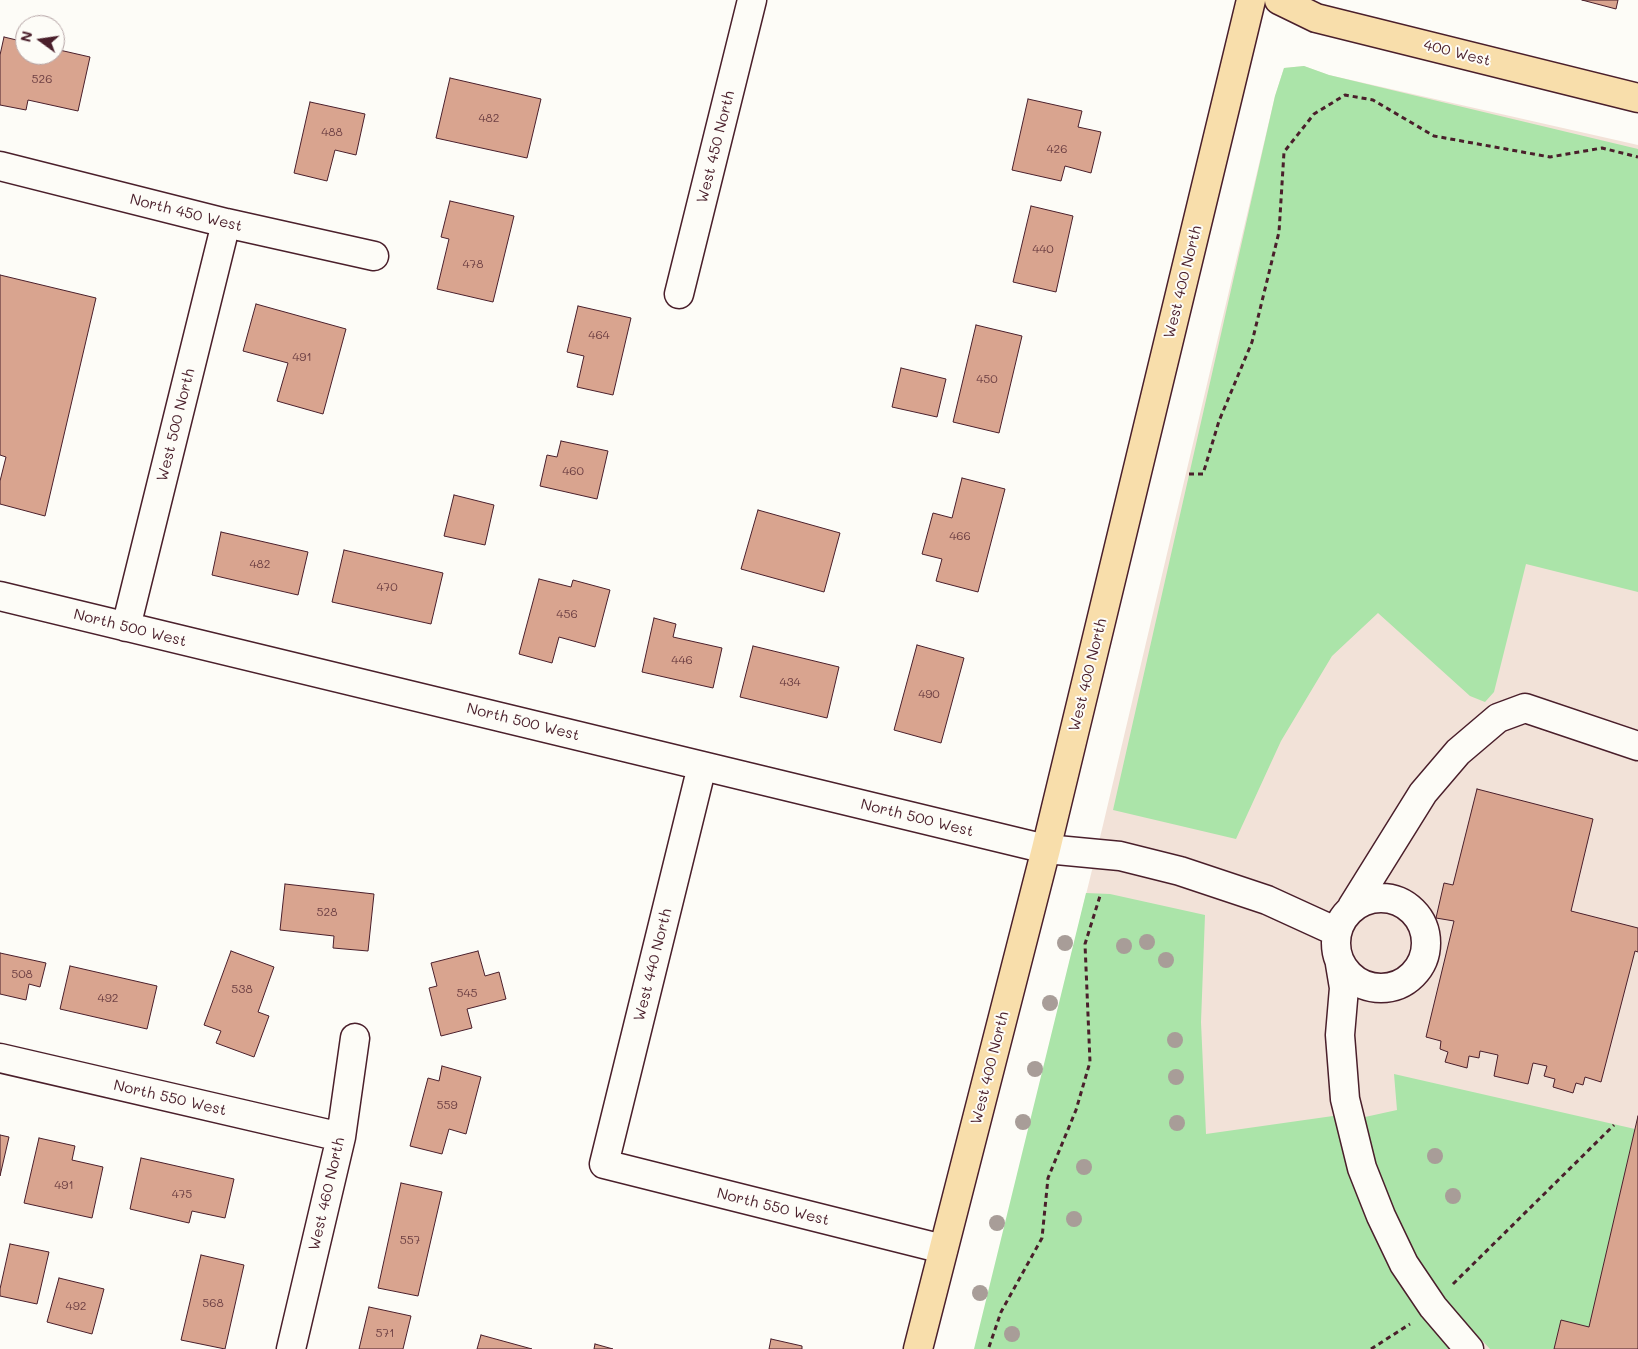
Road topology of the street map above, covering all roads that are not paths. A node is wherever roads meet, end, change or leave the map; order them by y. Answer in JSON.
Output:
{"nodes":[{"id":1,"x":752,"y":0,"type":"edge"},
{"id":2,"x":1251,"y":0,"type":"edge"},
{"id":3,"x":1279,"y":0,"type":"edge"},
{"id":4,"x":1638,"y":98,"type":"edge"},
{"id":5,"x":0,"y":166,"type":"edge"},
{"id":6,"x":226,"y":223,"type":"junction"},
{"id":7,"x":374,"y":256,"type":"dead end"},
{"id":8,"x":679,"y":294,"type":"dead end"},
{"id":9,"x":0,"y":596,"type":"edge"},
{"id":10,"x":126,"y":627,"type":"junction"},
{"id":11,"x":1638,"y":746,"type":"edge"},
{"id":12,"x":702,"y":766,"type":"junction"},
{"id":13,"x":1046,"y":849,"type":"junction"},
{"id":14,"x":1352,"y":907,"type":"junction"},
{"id":15,"x":1337,"y":932,"type":"junction"},
{"id":16,"x":1340,"y":964,"type":"junction"},
{"id":17,"x":355,"y":1038,"type":"dead end"},
{"id":18,"x":0,"y":1058,"type":"edge"},
{"id":19,"x":341,"y":1137,"type":"junction"},
{"id":20,"x":604,"y":1164,"type":"joint"},
{"id":21,"x":943,"y":1249,"type":"junction"},
{"id":22,"x":924,"y":1348,"type":"edge"},
{"id":23,"x":291,"y":1349,"type":"edge"},
{"id":24,"x":1469,"y":1349,"type":"edge"}],
"edges":[{"from":1,"to":8,"type":"street","name":"West 450 North"},
{"from":2,"to":13,"type":"main road","name":"West 400 North"},
{"from":3,"to":4,"type":"main road","name":"400 West"},
{"from":5,"to":6,"type":"street","name":"North 450 West"},
{"from":6,"to":7,"type":"street","name":"North 450 West"},
{"from":6,"to":10,"type":"street","name":"West 500 North"},
{"from":9,"to":10,"type":"street","name":"North 500 West"},
{"from":10,"to":12,"type":"street","name":"North 500 West"},
{"from":11,"to":14,"type":"street"},
{"from":12,"to":13,"type":"street","name":"North 500 West"},
{"from":12,"to":20,"type":"street","name":"West 440 North"},
{"from":13,"to":15,"type":"street","name":"North 500 West"},
{"from":13,"to":21,"type":"main road","name":"West 400 North"},
{"from":14,"to":15,"type":"street"},
{"from":14,"to":16,"type":"street"},
{"from":15,"to":16,"type":"street"},
{"from":16,"to":24,"type":"street"},
{"from":17,"to":19,"type":"street","name":"West 460 North"},
{"from":18,"to":19,"type":"street","name":"North 550 West"},
{"from":19,"to":23,"type":"street","name":"West 460 North"},
{"from":20,"to":21,"type":"street","name":"North 550 West"},
{"from":21,"to":22,"type":"main road","name":"West 400 North"}]}
